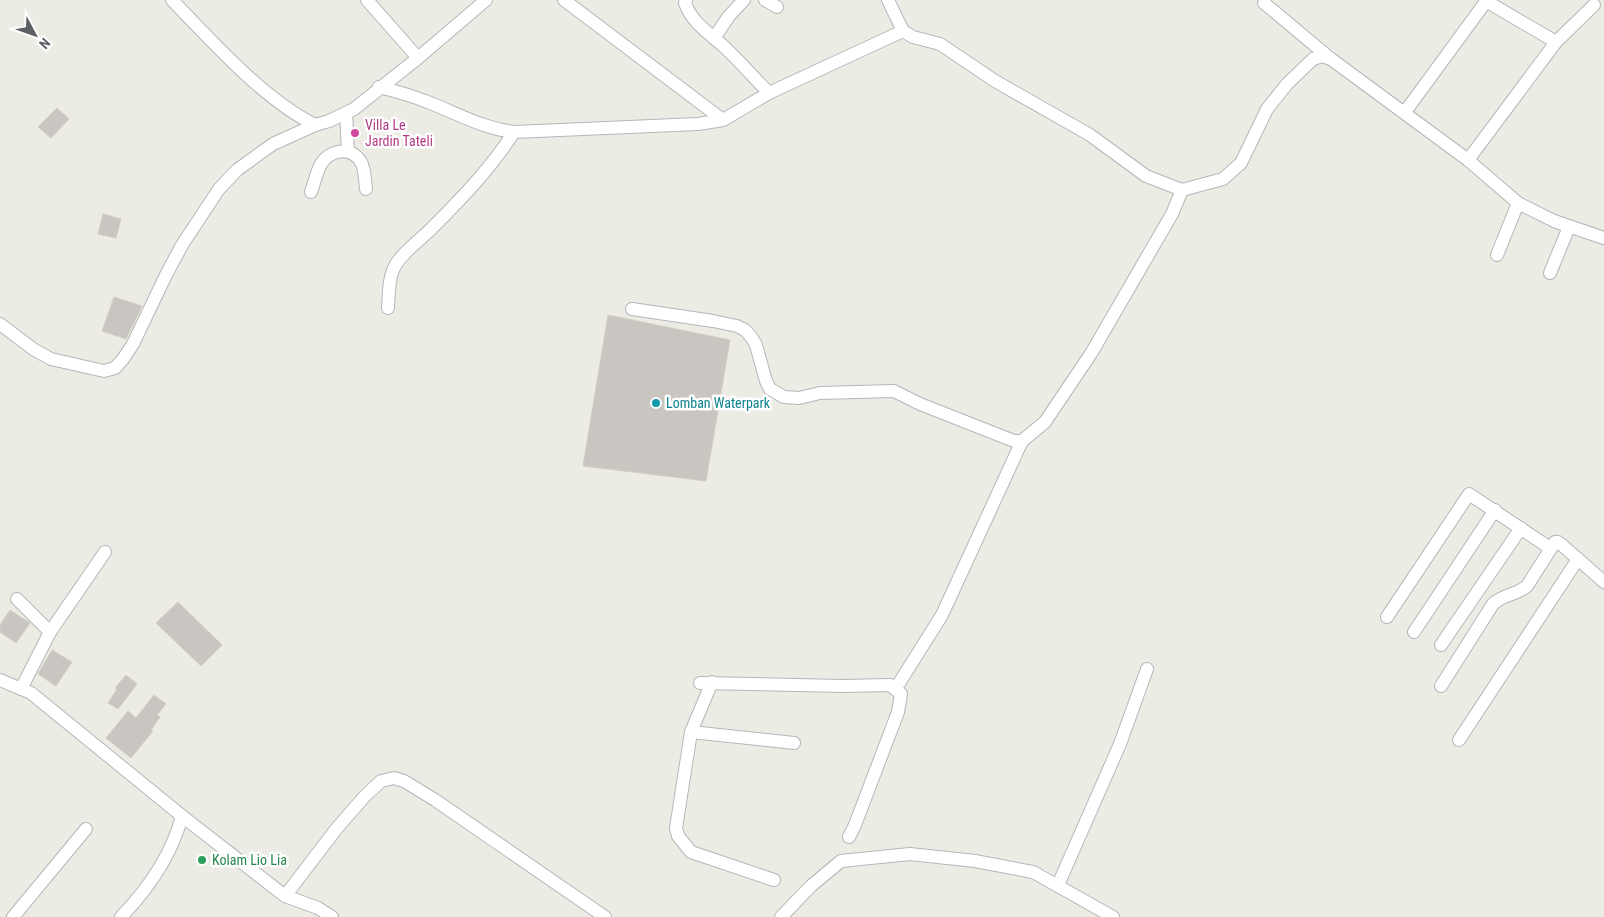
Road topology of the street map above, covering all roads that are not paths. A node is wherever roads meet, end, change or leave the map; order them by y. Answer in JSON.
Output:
{"nodes":[{"id":1,"x":172,"y":0,"type":"edge"},
{"id":2,"x":367,"y":0,"type":"edge"},
{"id":3,"x":564,"y":0,"type":"edge"},
{"id":4,"x":686,"y":0,"type":"edge"},
{"id":5,"x":744,"y":0,"type":"edge"},
{"id":6,"x":765,"y":0,"type":"edge"},
{"id":7,"x":888,"y":0,"type":"edge"},
{"id":8,"x":1486,"y":0,"type":"edge"},
{"id":9,"x":478,"y":2,"type":"edge"},
{"id":10,"x":1264,"y":3,"type":"dead end"},
{"id":11,"x":1594,"y":5,"type":"dead end"},
{"id":12,"x":777,"y":7,"type":"dead end"},
{"id":13,"x":903,"y":31,"type":"junction"},
{"id":14,"x":1556,"y":42,"type":"junction"},
{"id":15,"x":720,"y":43,"type":"junction"},
{"id":16,"x":418,"y":58,"type":"junction"},
{"id":17,"x":1331,"y":59,"type":"junction"},
{"id":18,"x":380,"y":87,"type":"junction"},
{"id":19,"x":769,"y":93,"type":"junction"},
{"id":20,"x":1406,"y":112,"type":"junction"},
{"id":21,"x":346,"y":113,"type":"junction"},
{"id":22,"x":723,"y":120,"type":"junction"},
{"id":23,"x":315,"y":125,"type":"junction"},
{"id":24,"x":514,"y":132,"type":"junction"},
{"id":25,"x":348,"y":151,"type":"junction"},
{"id":26,"x":1468,"y":160,"type":"junction"},
{"id":27,"x":366,"y":189,"type":"dead end"},
{"id":28,"x":1182,"y":190,"type":"junction"},
{"id":29,"x":311,"y":192,"type":"dead end"},
{"id":30,"x":1518,"y":203,"type":"junction"},
{"id":31,"x":1569,"y":227,"type":"junction"},
{"id":32,"x":1604,"y":238,"type":"edge"},
{"id":33,"x":1497,"y":254,"type":"dead end"},
{"id":34,"x":1550,"y":273,"type":"dead end"},
{"id":35,"x":388,"y":308,"type":"dead end"},
{"id":36,"x":632,"y":309,"type":"dead end"},
{"id":37,"x":0,"y":324,"type":"edge"},
{"id":38,"x":1022,"y":441,"type":"junction"},
{"id":39,"x":1494,"y":510,"type":"junction"},
{"id":40,"x":1521,"y":528,"type":"junction"},
{"id":41,"x":1556,"y":547,"type":"junction"},
{"id":42,"x":105,"y":552,"type":"dead end"},
{"id":43,"x":1578,"y":559,"type":"junction"},
{"id":44,"x":1604,"y":582,"type":"edge"},
{"id":45,"x":17,"y":599,"type":"dead end"},
{"id":46,"x":1387,"y":618,"type":"dead end"},
{"id":47,"x":50,"y":632,"type":"junction"},
{"id":48,"x":1414,"y":632,"type":"dead end"},
{"id":49,"x":1440,"y":645,"type":"dead end"},
{"id":50,"x":1147,"y":669,"type":"dead end"},
{"id":51,"x":0,"y":680,"type":"edge"},
{"id":52,"x":1440,"y":686,"type":"dead end"},
{"id":53,"x":896,"y":688,"type":"junction"},
{"id":54,"x":21,"y":689,"type":"junction"},
{"id":55,"x":691,"y":732,"type":"junction"},
{"id":56,"x":1459,"y":740,"type":"dead end"},
{"id":57,"x":794,"y":743,"type":"dead end"},
{"id":58,"x":182,"y":816,"type":"junction"},
{"id":59,"x":86,"y":829,"type":"dead end"},
{"id":60,"x":849,"y":837,"type":"dead end"},
{"id":61,"x":774,"y":880,"type":"dead end"},
{"id":62,"x":1058,"y":885,"type":"junction"},
{"id":63,"x":285,"y":896,"type":"junction"},
{"id":64,"x":13,"y":917,"type":"edge"},
{"id":65,"x":121,"y":917,"type":"edge"},
{"id":66,"x":332,"y":917,"type":"edge"},
{"id":67,"x":605,"y":917,"type":"edge"},
{"id":68,"x":780,"y":917,"type":"edge"},
{"id":69,"x":1113,"y":917,"type":"edge"}],
"edges":[{"from":1,"to":23,"type":"street"},
{"from":2,"to":16,"type":"street"},
{"from":3,"to":22,"type":"street"},
{"from":4,"to":15,"type":"street"},
{"from":5,"to":15,"type":"street"},
{"from":6,"to":12,"type":"street"},
{"from":7,"to":13,"type":"street"},
{"from":8,"to":14,"type":"street"},
{"from":8,"to":20,"type":"street"},
{"from":9,"to":16,"type":"street"},
{"from":10,"to":17,"type":"street"},
{"from":11,"to":14,"type":"street"},
{"from":13,"to":19,"type":"street"},
{"from":13,"to":28,"type":"street"},
{"from":14,"to":26,"type":"street"},
{"from":15,"to":19,"type":"street"},
{"from":16,"to":18,"type":"street"},
{"from":17,"to":20,"type":"street"},
{"from":17,"to":28,"type":"street"},
{"from":18,"to":21,"type":"street"},
{"from":18,"to":24,"type":"street"},
{"from":19,"to":22,"type":"street"},
{"from":20,"to":26,"type":"street"},
{"from":21,"to":23,"type":"street"},
{"from":21,"to":25,"type":"street"},
{"from":22,"to":24,"type":"street"},
{"from":23,"to":37,"type":"street"},
{"from":24,"to":35,"type":"street"},
{"from":25,"to":27,"type":"street"},
{"from":25,"to":29,"type":"street"},
{"from":26,"to":30,"type":"street"},
{"from":28,"to":38,"type":"street"},
{"from":30,"to":31,"type":"street"},
{"from":30,"to":33,"type":"street"},
{"from":31,"to":32,"type":"street"},
{"from":31,"to":34,"type":"street"},
{"from":36,"to":38,"type":"street"},
{"from":38,"to":53,"type":"street"},
{"from":39,"to":40,"type":"street"},
{"from":39,"to":46,"type":"street"},
{"from":39,"to":48,"type":"street"},
{"from":40,"to":41,"type":"street"},
{"from":40,"to":49,"type":"street"},
{"from":41,"to":43,"type":"street"},
{"from":41,"to":52,"type":"street"},
{"from":42,"to":47,"type":"street"},
{"from":43,"to":44,"type":"street"},
{"from":43,"to":56,"type":"street"},
{"from":45,"to":47,"type":"street"},
{"from":47,"to":54,"type":"street"},
{"from":50,"to":62,"type":"street"},
{"from":51,"to":54,"type":"street"},
{"from":53,"to":55,"type":"street"},
{"from":53,"to":60,"type":"street"},
{"from":54,"to":58,"type":"street"},
{"from":55,"to":57,"type":"street"},
{"from":55,"to":61,"type":"street"},
{"from":58,"to":63,"type":"street"},
{"from":58,"to":65,"type":"street"},
{"from":59,"to":64,"type":"street"},
{"from":62,"to":68,"type":"street"},
{"from":62,"to":69,"type":"street"},
{"from":63,"to":66,"type":"street"},
{"from":63,"to":67,"type":"street"}]}
